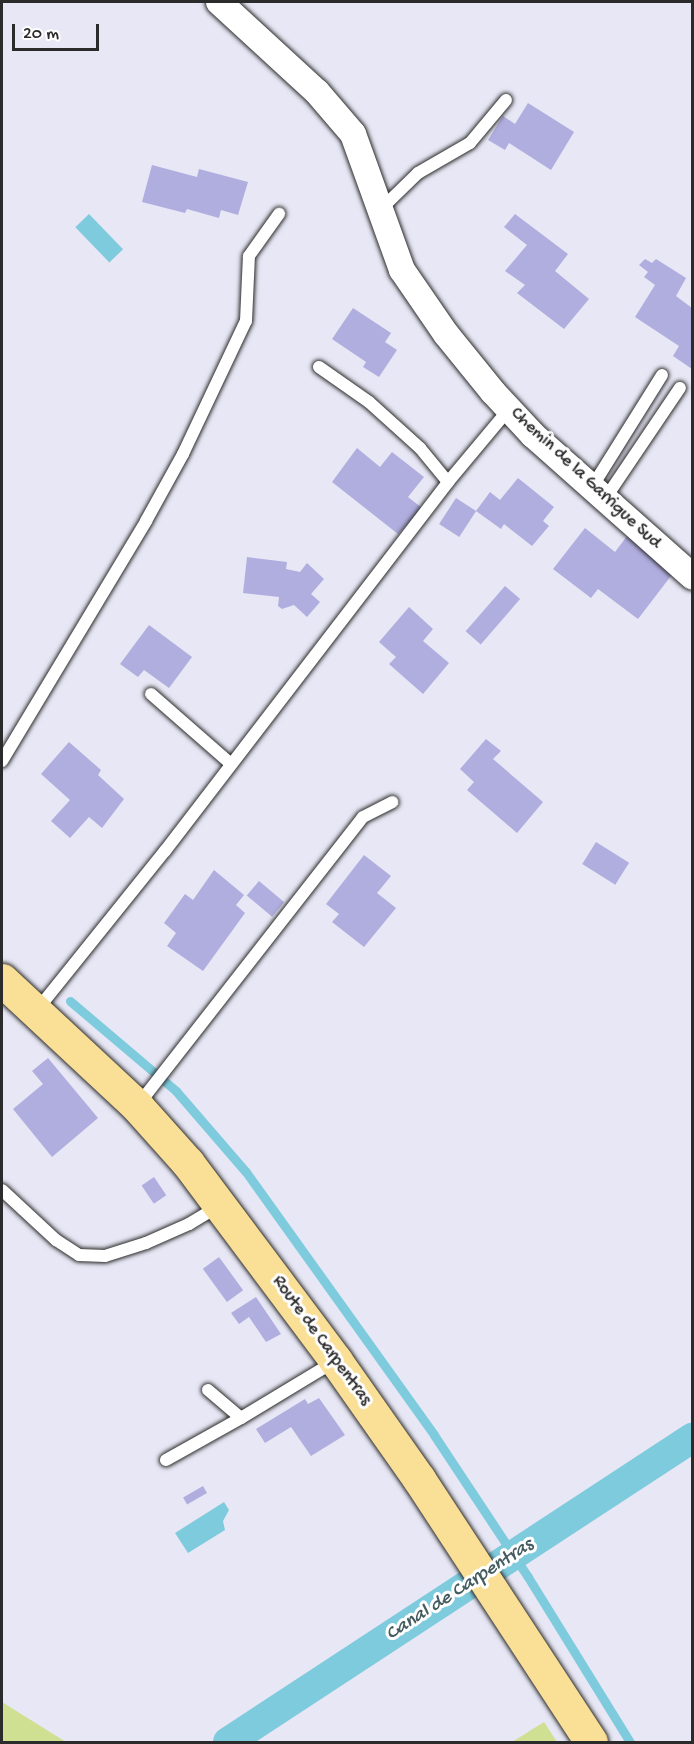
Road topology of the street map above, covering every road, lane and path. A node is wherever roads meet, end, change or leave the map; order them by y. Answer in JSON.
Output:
{"nodes":[{"id":1,"x":219,"y":2,"type":"edge"},
{"id":2,"x":506,"y":100,"type":"dead end"},
{"id":3,"x":380,"y":210,"type":"junction"},
{"id":4,"x":279,"y":214,"type":"dead end"},
{"id":5,"x":319,"y":367,"type":"dead end"},
{"id":6,"x":662,"y":375,"type":"dead end"},
{"id":7,"x":680,"y":388,"type":"dead end"},
{"id":8,"x":509,"y":409,"type":"junction"},
{"id":9,"x":448,"y":482,"type":"junction"},
{"id":10,"x":598,"y":493,"type":"junction"},
{"id":11,"x":693,"y":576,"type":"edge"},
{"id":12,"x":151,"y":694,"type":"dead end"},
{"id":13,"x":2,"y":761,"type":"edge"},
{"id":14,"x":231,"y":764,"type":"junction"},
{"id":15,"x":392,"y":802,"type":"dead end"},
{"id":16,"x":2,"y":980,"type":"edge"},
{"id":17,"x":37,"y":1010,"type":"junction"},
{"id":18,"x":137,"y":1106,"type":"junction"},
{"id":19,"x":2,"y":1190,"type":"edge"},
{"id":20,"x":220,"y":1206,"type":"junction"},
{"id":21,"x":336,"y":1360,"type":"junction"},
{"id":22,"x":208,"y":1390,"type":"dead end"},
{"id":23,"x":241,"y":1418,"type":"junction"},
{"id":24,"x":166,"y":1460,"type":"dead end"},
{"id":25,"x":591,"y":1743,"type":"edge"}],
"edges":[{"from":1,"to":3,"type":"street","name":"Chemin de la Garrigue Sud"},
{"from":2,"to":3,"type":"lane"},
{"from":3,"to":8,"type":"street","name":"Chemin de la Garrigue Sud"},
{"from":4,"to":13,"type":"lane"},
{"from":5,"to":9,"type":"lane"},
{"from":6,"to":10,"type":"lane"},
{"from":7,"to":10,"type":"lane"},
{"from":8,"to":9,"type":"lane"},
{"from":8,"to":10,"type":"street","name":"Chemin de la Garrigue Sud"},
{"from":9,"to":14,"type":"lane"},
{"from":10,"to":11,"type":"street","name":"Chemin de la Garrigue Sud"},
{"from":12,"to":14,"type":"lane"},
{"from":14,"to":17,"type":"lane"},
{"from":15,"to":18,"type":"lane"},
{"from":16,"to":17,"type":"main road","name":"Route de Carpentras"},
{"from":17,"to":18,"type":"main road","name":"Route de Carpentras"},
{"from":18,"to":20,"type":"main road","name":"Route de Carpentras"},
{"from":19,"to":20,"type":"lane"},
{"from":20,"to":21,"type":"main road","name":"Route de Carpentras"},
{"from":21,"to":23,"type":"lane"},
{"from":21,"to":25,"type":"main road","name":"Route de Carpentras"},
{"from":22,"to":23,"type":"lane"},
{"from":23,"to":24,"type":"lane"}]}
